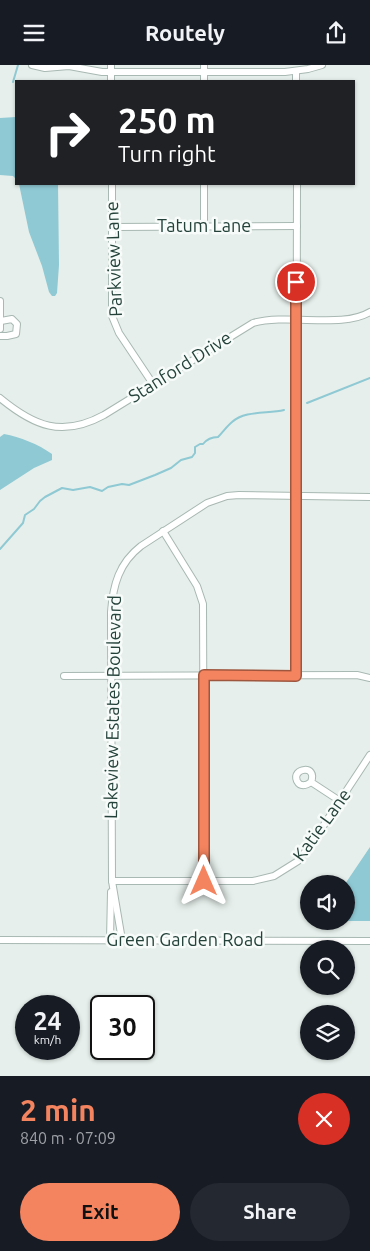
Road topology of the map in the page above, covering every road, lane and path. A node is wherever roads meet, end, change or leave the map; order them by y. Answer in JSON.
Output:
{"nodes":[{"id":1,"x":32,"y":65,"type":"edge"},
{"id":2,"x":322,"y":65,"type":"edge"},
{"id":3,"x":111,"y":68,"type":"edge"},
{"id":4,"x":204,"y":69,"type":"edge"},
{"id":5,"x":296,"y":71,"type":"junction"},
{"id":6,"x":296,"y":80,"type":"edge"},
{"id":7,"x":112,"y":185,"type":"edge"},
{"id":8,"x":204,"y":185,"type":"edge"},
{"id":9,"x":297,"y":185,"type":"edge"},
{"id":10,"x":204,"y":226,"type":"junction"},
{"id":11,"x":297,"y":226,"type":"junction"},
{"id":12,"x":112,"y":227,"type":"junction"},
{"id":13,"x":0,"y":301,"type":"edge"},
{"id":14,"x":370,"y":312,"type":"edge"},
{"id":15,"x":296,"y":319,"type":"junction"},
{"id":16,"x":1,"y":321,"type":"junction"},
{"id":17,"x":0,"y":329,"type":"edge"},
{"id":18,"x":0,"y":336,"type":"edge"},
{"id":19,"x":153,"y":384,"type":"junction"},
{"id":20,"x":0,"y":398,"type":"edge"},
{"id":21,"x":296,"y":495,"type":"junction"},
{"id":22,"x":370,"y":497,"type":"edge"},
{"id":23,"x":164,"y":531,"type":"junction"},
{"id":24,"x":204,"y":675,"type":"junction"},
{"id":25,"x":64,"y":676,"type":"dead end"},
{"id":26,"x":111,"y":676,"type":"junction"},
{"id":27,"x":296,"y":676,"type":"junction"},
{"id":28,"x":370,"y":678,"type":"edge"},
{"id":29,"x":370,"y":755,"type":"edge"},
{"id":30,"x":311,"y":783,"type":"dead end"},
{"id":31,"x":340,"y":801,"type":"junction"},
{"id":32,"x":112,"y":881,"type":"junction"},
{"id":33,"x":204,"y":881,"type":"junction"},
{"id":34,"x":0,"y":940,"type":"edge"},
{"id":35,"x":110,"y":940,"type":"junction"},
{"id":36,"x":122,"y":940,"type":"junction"},
{"id":37,"x":370,"y":941,"type":"edge"}],
"edges":[{"from":1,"to":3,"type":"street"},
{"from":2,"to":5,"type":"street"},
{"from":3,"to":4,"type":"street"},
{"from":4,"to":5,"type":"street"},
{"from":5,"to":6,"type":"street"},
{"from":7,"to":12,"type":"street","name":"Parkview Lane"},
{"from":8,"to":10,"type":"street"},
{"from":9,"to":11,"type":"street"},
{"from":10,"to":11,"type":"street","name":"Tatum Lane"},
{"from":10,"to":12,"type":"street","name":"Tatum Lane"},
{"from":11,"to":15,"type":"street"},
{"from":12,"to":19,"type":"street","name":"Parkview Lane"},
{"from":13,"to":16,"type":"street"},
{"from":14,"to":15,"type":"street","name":"Stanford Drive"},
{"from":15,"to":19,"type":"street","name":"Stanford Drive"},
{"from":15,"to":21,"type":"street"},
{"from":16,"to":17,"type":"street"},
{"from":16,"to":18,"type":"street"},
{"from":19,"to":20,"type":"street","name":"Stanford Drive"},
{"from":21,"to":22,"type":"street","name":"Lakeview Estates Boulevard"},
{"from":21,"to":23,"type":"street","name":"Lakeview Estates Boulevard"},
{"from":21,"to":27,"type":"street"},
{"from":23,"to":24,"type":"street"},
{"from":23,"to":26,"type":"street","name":"Lakeview Estates Boulevard"},
{"from":24,"to":26,"type":"street"},
{"from":24,"to":27,"type":"street"},
{"from":24,"to":33,"type":"street"},
{"from":25,"to":26,"type":"street"},
{"from":26,"to":32,"type":"street","name":"Lakeview Estates Boulevard"},
{"from":27,"to":28,"type":"street"},
{"from":29,"to":31,"type":"street","name":"Katie Lane"},
{"from":30,"to":31,"type":"street"},
{"from":31,"to":33,"type":"street","name":"Katie Lane"},
{"from":32,"to":33,"type":"street","name":"Katie Lane"},
{"from":32,"to":35,"type":"street"},
{"from":32,"to":36,"type":"street","name":"Lakeview Estates Boulevard"},
{"from":34,"to":35,"type":"street","name":"Green Garden Road"},
{"from":35,"to":36,"type":"street","name":"Green Garden Road"},
{"from":36,"to":37,"type":"street","name":"Green Garden Road"}]}
